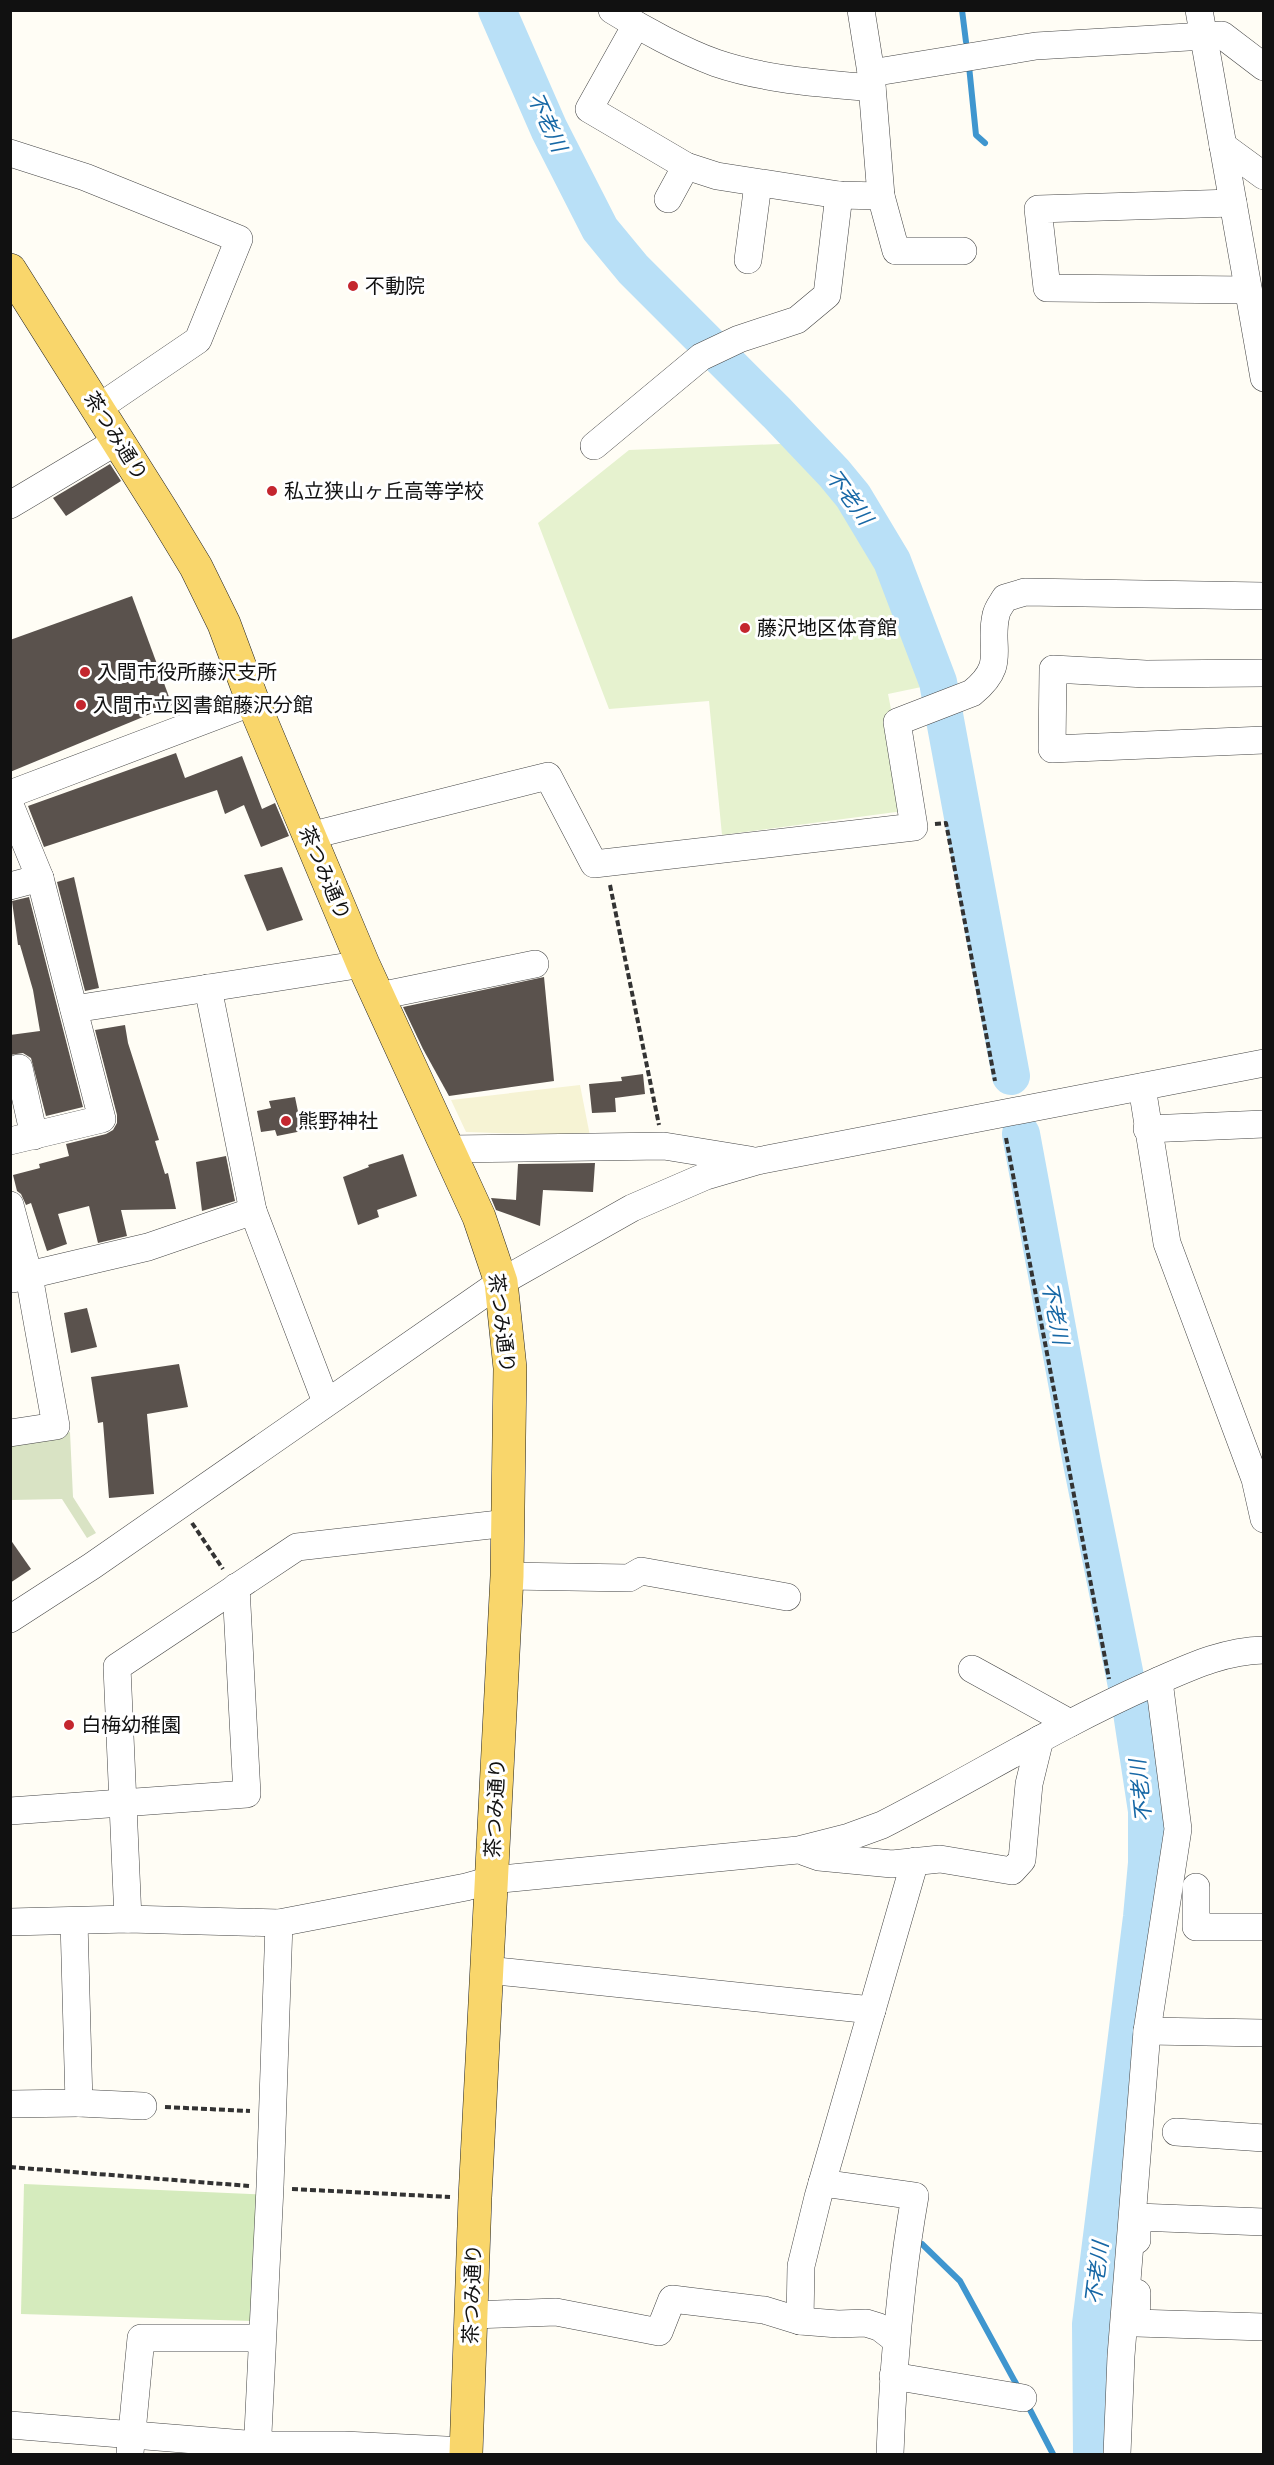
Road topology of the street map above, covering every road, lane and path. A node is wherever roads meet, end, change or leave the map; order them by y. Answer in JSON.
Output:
{"nodes":[{"id":1,"x":612,"y":10,"type":"edge"},
{"id":2,"x":861,"y":10,"type":"edge"},
{"id":3,"x":1201,"y":18,"type":"edge"},
{"id":4,"x":636,"y":25,"type":"junction"},
{"id":5,"x":1263,"y":67,"type":"edge"},
{"id":6,"x":871,"y":80,"type":"junction"},
{"id":7,"x":1223,"y":146,"type":"junction"},
{"id":8,"x":10,"y":153,"type":"edge"},
{"id":9,"x":686,"y":166,"type":"junction"},
{"id":10,"x":1263,"y":176,"type":"edge"},
{"id":11,"x":758,"y":184,"type":"junction"},
{"id":12,"x":839,"y":195,"type":"junction"},
{"id":13,"x":880,"y":196,"type":"junction"},
{"id":14,"x":668,"y":199,"type":"dead end"},
{"id":15,"x":1233,"y":203,"type":"junction"},
{"id":16,"x":963,"y":251,"type":"dead end"},
{"id":17,"x":748,"y":260,"type":"dead end"},
{"id":18,"x":10,"y":270,"type":"edge"},
{"id":19,"x":1251,"y":273,"type":"edge"},
{"id":20,"x":1263,"y":378,"type":"edge"},
{"id":21,"x":98,"y":408,"type":"junction"},
{"id":22,"x":119,"y":440,"type":"junction"},
{"id":23,"x":594,"y":446,"type":"dead end"},
{"id":24,"x":10,"y":505,"type":"edge"},
{"id":25,"x":1263,"y":596,"type":"edge"},
{"id":26,"x":1263,"y":673,"type":"edge"},
{"id":27,"x":253,"y":702,"type":"junction"},
{"id":28,"x":1263,"y":740,"type":"edge"},
{"id":29,"x":10,"y":794,"type":"edge"},
{"id":30,"x":10,"y":805,"type":"edge"},
{"id":31,"x":914,"y":826,"type":"junction"},
{"id":32,"x":309,"y":836,"type":"junction"},
{"id":33,"x":605,"y":863,"type":"junction"},
{"id":34,"x":40,"y":878,"type":"junction"},
{"id":35,"x":10,"y":886,"type":"edge"},
{"id":36,"x":363,"y":964,"type":"junction"},
{"id":37,"x":535,"y":964,"type":"dead end"},
{"id":38,"x":208,"y":988,"type":"junction"},
{"id":39,"x":379,"y":996,"type":"junction"},
{"id":40,"x":74,"y":1009,"type":"junction"},
{"id":41,"x":1263,"y":1063,"type":"edge"},
{"id":42,"x":19,"y":1068,"type":"dead end"},
{"id":43,"x":995,"y":1081,"type":"dead end"},
{"id":44,"x":1142,"y":1087,"type":"junction"},
{"id":45,"x":1263,"y":1124,"type":"edge"},
{"id":46,"x":1147,"y":1129,"type":"junction"},
{"id":47,"x":22,"y":1138,"type":"edge"},
{"id":48,"x":1006,"y":1138,"type":"dead end"},
{"id":49,"x":664,"y":1146,"type":"junction"},
{"id":50,"x":449,"y":1149,"type":"junction"},
{"id":51,"x":757,"y":1161,"type":"junction"},
{"id":52,"x":10,"y":1205,"type":"edge"},
{"id":53,"x":253,"y":1211,"type":"junction"},
{"id":54,"x":20,"y":1277,"type":"edge"},
{"id":55,"x":501,"y":1282,"type":"junction"},
{"id":56,"x":326,"y":1402,"type":"junction"},
{"id":57,"x":10,"y":1433,"type":"edge"},
{"id":58,"x":180,"y":1504,"type":"junction"},
{"id":59,"x":1263,"y":1519,"type":"edge"},
{"id":60,"x":508,"y":1523,"type":"junction"},
{"id":61,"x":507,"y":1576,"type":"junction"},
{"id":62,"x":236,"y":1587,"type":"junction"},
{"id":63,"x":787,"y":1598,"type":"dead end"},
{"id":64,"x":10,"y":1619,"type":"edge"},
{"id":65,"x":1263,"y":1650,"type":"edge"},
{"id":66,"x":972,"y":1669,"type":"dead end"},
{"id":67,"x":1159,"y":1681,"type":"junction"},
{"id":68,"x":1113,"y":1701,"type":"junction"},
{"id":69,"x":1070,"y":1724,"type":"junction"},
{"id":70,"x":1040,"y":1739,"type":"junction"},
{"id":71,"x":123,"y":1803,"type":"junction"},
{"id":72,"x":10,"y":1811,"type":"edge"},
{"id":73,"x":798,"y":1850,"type":"junction"},
{"id":74,"x":915,"y":1861,"type":"junction"},
{"id":75,"x":491,"y":1880,"type":"junction"},
{"id":76,"x":1196,"y":1887,"type":"dead end"},
{"id":77,"x":128,"y":1919,"type":"junction"},
{"id":78,"x":74,"y":1921,"type":"junction"},
{"id":79,"x":10,"y":1922,"type":"edge"},
{"id":80,"x":279,"y":1923,"type":"junction"},
{"id":81,"x":1263,"y":1927,"type":"edge"},
{"id":82,"x":487,"y":1970,"type":"junction"},
{"id":83,"x":872,"y":2010,"type":"junction"},
{"id":84,"x":1147,"y":2031,"type":"junction"},
{"id":85,"x":1263,"y":2033,"type":"edge"},
{"id":86,"x":79,"y":2103,"type":"junction"},
{"id":87,"x":10,"y":2104,"type":"edge"},
{"id":88,"x":143,"y":2106,"type":"joint"},
{"id":89,"x":272,"y":2112,"type":"junction"},
{"id":90,"x":1176,"y":2132,"type":"dead end"},
{"id":91,"x":1263,"y":2138,"type":"edge"},
{"id":92,"x":10,"y":2167,"type":"edge"},
{"id":93,"x":822,"y":2183,"type":"junction"},
{"id":94,"x":270,"y":2187,"type":"junction"},
{"id":95,"x":475,"y":2198,"type":"junction"},
{"id":96,"x":1263,"y":2222,"type":"edge"},
{"id":97,"x":471,"y":2315,"type":"junction"},
{"id":98,"x":800,"y":2321,"type":"junction"},
{"id":99,"x":1263,"y":2326,"type":"edge"},
{"id":100,"x":262,"y":2338,"type":"junction"},
{"id":101,"x":896,"y":2340,"type":"junction"},
{"id":102,"x":893,"y":2376,"type":"junction"},
{"id":103,"x":1023,"y":2398,"type":"dead end"},
{"id":104,"x":10,"y":2425,"type":"edge"},
{"id":105,"x":130,"y":2445,"type":"edge"},
{"id":106,"x":257,"y":2450,"type":"edge"},
{"id":107,"x":343,"y":2450,"type":"edge"},
{"id":108,"x":466,"y":2453,"type":"edge"},
{"id":109,"x":890,"y":2454,"type":"edge"},
{"id":110,"x":1117,"y":2454,"type":"edge"}],
"edges":[{"from":1,"to":4,"type":"street"},
{"from":2,"to":6,"type":"street"},
{"from":3,"to":5,"type":"street"},
{"from":3,"to":6,"type":"street"},
{"from":3,"to":7,"type":"street"},
{"from":4,"to":6,"type":"street"},
{"from":4,"to":9,"type":"street"},
{"from":6,"to":13,"type":"street"},
{"from":7,"to":10,"type":"street"},
{"from":7,"to":15,"type":"street"},
{"from":8,"to":21,"type":"street"},
{"from":9,"to":11,"type":"street"},
{"from":9,"to":14,"type":"street"},
{"from":11,"to":12,"type":"street"},
{"from":11,"to":17,"type":"street"},
{"from":12,"to":13,"type":"street"},
{"from":12,"to":23,"type":"street"},
{"from":13,"to":16,"type":"street"},
{"from":15,"to":19,"type":"street"},
{"from":15,"to":19,"type":"street"},
{"from":18,"to":21,"type":"main road","name":"茶つみ通り"},
{"from":19,"to":20,"type":"street"},
{"from":21,"to":22,"type":"main road","name":"茶つみ通り"},
{"from":22,"to":24,"type":"street"},
{"from":22,"to":27,"type":"main road","name":"茶つみ通り"},
{"from":25,"to":31,"type":"street"},
{"from":26,"to":28,"type":"street"},
{"from":27,"to":29,"type":"street"},
{"from":27,"to":32,"type":"main road","name":"茶つみ通り"},
{"from":30,"to":34,"type":"street"},
{"from":31,"to":33,"type":"street"},
{"from":31,"to":43,"type":"path"},
{"from":32,"to":33,"type":"street"},
{"from":32,"to":36,"type":"main road","name":"茶つみ通り"},
{"from":33,"to":49,"type":"path"},
{"from":34,"to":35,"type":"street"},
{"from":34,"to":40,"type":"street"},
{"from":36,"to":38,"type":"street"},
{"from":36,"to":39,"type":"main road","name":"茶つみ通り"},
{"from":37,"to":39,"type":"street"},
{"from":38,"to":40,"type":"street"},
{"from":38,"to":53,"type":"street"},
{"from":39,"to":50,"type":"main road","name":"茶つみ通り"},
{"from":40,"to":47,"type":"street"},
{"from":41,"to":44,"type":"street"},
{"from":42,"to":47,"type":"street"},
{"from":44,"to":46,"type":"street"},
{"from":44,"to":51,"type":"street"},
{"from":45,"to":46,"type":"street"},
{"from":46,"to":59,"type":"street"},
{"from":48,"to":68,"type":"path"},
{"from":49,"to":50,"type":"street"},
{"from":49,"to":51,"type":"street"},
{"from":50,"to":55,"type":"main road","name":"茶つみ通り"},
{"from":51,"to":55,"type":"street"},
{"from":52,"to":54,"type":"street"},
{"from":53,"to":54,"type":"street"},
{"from":53,"to":56,"type":"street"},
{"from":54,"to":57,"type":"street"},
{"from":55,"to":56,"type":"street"},
{"from":55,"to":60,"type":"main road","name":"茶つみ通り"},
{"from":56,"to":58,"type":"street"},
{"from":58,"to":62,"type":"path"},
{"from":58,"to":64,"type":"street"},
{"from":60,"to":61,"type":"main road","name":"茶つみ通り"},
{"from":60,"to":62,"type":"street"},
{"from":61,"to":63,"type":"street"},
{"from":61,"to":75,"type":"main road","name":"茶つみ通り"},
{"from":62,"to":71,"type":"street"},
{"from":62,"to":71,"type":"street"},
{"from":65,"to":67,"type":"street"},
{"from":66,"to":69,"type":"street"},
{"from":67,"to":68,"type":"street"},
{"from":67,"to":84,"type":"street"},
{"from":68,"to":69,"type":"street"},
{"from":69,"to":70,"type":"street"},
{"from":70,"to":73,"type":"street"},
{"from":70,"to":74,"type":"street"},
{"from":71,"to":72,"type":"street"},
{"from":71,"to":77,"type":"street"},
{"from":73,"to":74,"type":"street"},
{"from":73,"to":75,"type":"street"},
{"from":74,"to":83,"type":"street"},
{"from":75,"to":80,"type":"street"},
{"from":75,"to":82,"type":"main road","name":"茶つみ通り"},
{"from":76,"to":81,"type":"street"},
{"from":77,"to":78,"type":"street"},
{"from":77,"to":80,"type":"street"},
{"from":78,"to":79,"type":"street"},
{"from":78,"to":86,"type":"street"},
{"from":80,"to":89,"type":"street"},
{"from":82,"to":83,"type":"street"},
{"from":82,"to":95,"type":"main road","name":"茶つみ通り"},
{"from":83,"to":93,"type":"street"},
{"from":84,"to":85,"type":"street"},
{"from":84,"to":110,"type":"street"},
{"from":86,"to":87,"type":"street"},
{"from":86,"to":88,"type":"street"},
{"from":88,"to":89,"type":"path"},
{"from":89,"to":94,"type":"street"},
{"from":90,"to":91,"type":"street"},
{"from":92,"to":94,"type":"path"},
{"from":93,"to":98,"type":"street"},
{"from":93,"to":101,"type":"street"},
{"from":94,"to":95,"type":"path"},
{"from":94,"to":100,"type":"street"},
{"from":95,"to":97,"type":"main road","name":"茶つみ通り"},
{"from":96,"to":99,"type":"street"},
{"from":97,"to":98,"type":"street"},
{"from":97,"to":108,"type":"main road","name":"茶つみ通り"},
{"from":98,"to":101,"type":"street"},
{"from":100,"to":105,"type":"street"},
{"from":100,"to":106,"type":"street"},
{"from":101,"to":102,"type":"street"},
{"from":102,"to":103,"type":"street"},
{"from":102,"to":109,"type":"street"},
{"from":104,"to":105,"type":"street"},
{"from":105,"to":106,"type":"street"},
{"from":106,"to":107,"type":"street"},
{"from":107,"to":108,"type":"street"}]}
